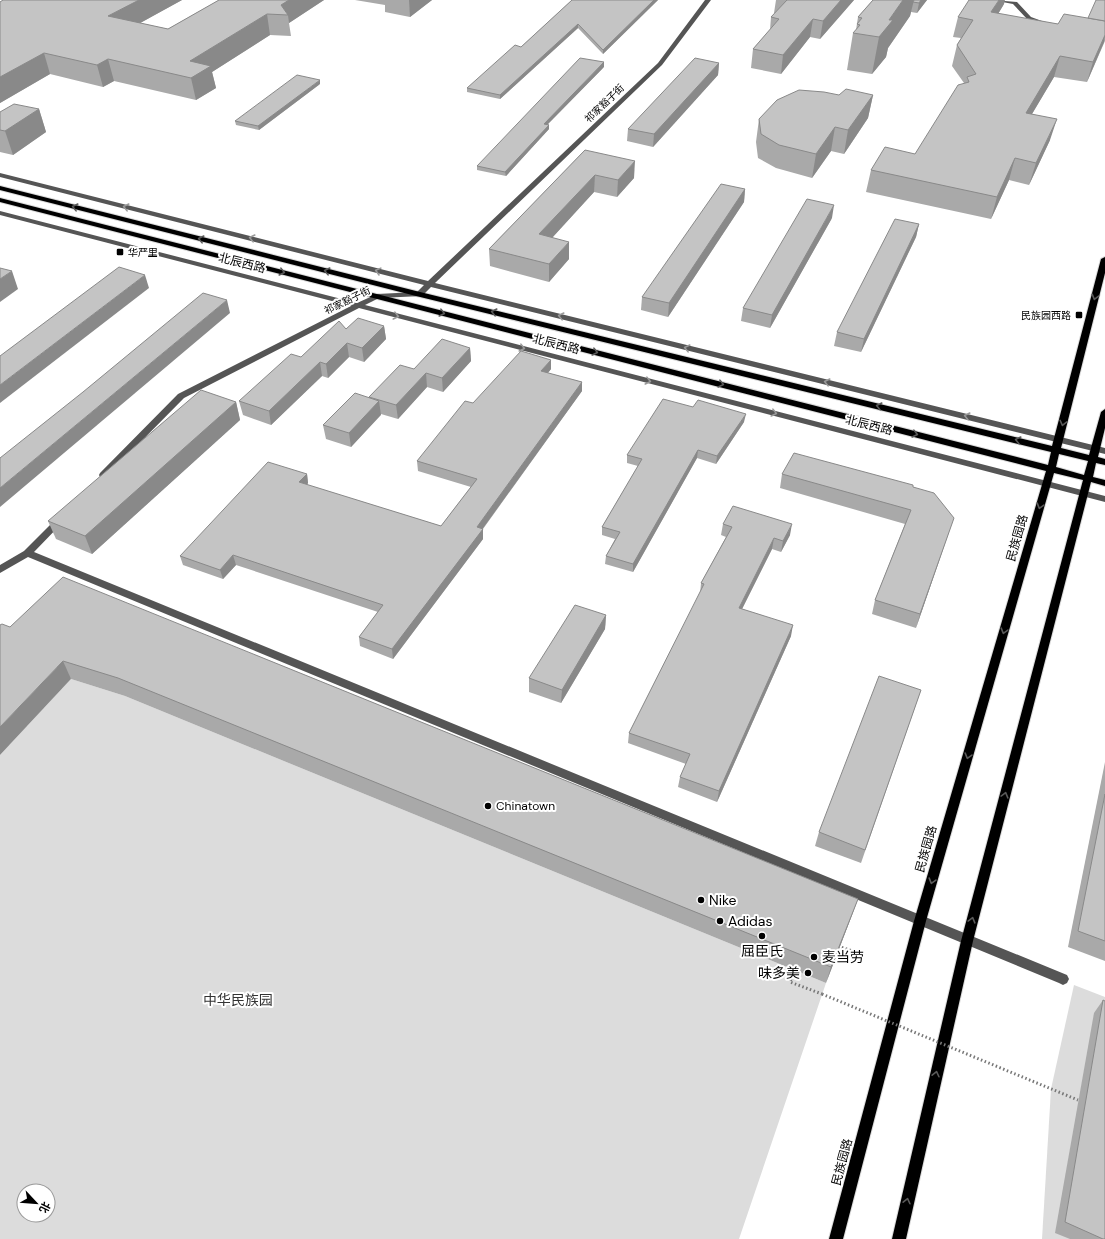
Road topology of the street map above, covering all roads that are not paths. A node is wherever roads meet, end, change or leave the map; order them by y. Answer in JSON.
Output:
{"nodes":[{"id":1,"x":708,"y":0,"type":"edge"},
{"id":2,"x":995,"y":0,"type":"edge"},
{"id":3,"x":1050,"y":26,"type":"edge"},
{"id":4,"x":0,"y":175,"type":"edge"},
{"id":5,"x":0,"y":188,"type":"edge"},
{"id":6,"x":0,"y":200,"type":"edge"},
{"id":7,"x":0,"y":213,"type":"edge"},
{"id":8,"x":1105,"y":259,"type":"edge"},
{"id":9,"x":430,"y":284,"type":"junction"},
{"id":10,"x":419,"y":294,"type":"junction"},
{"id":11,"x":377,"y":296,"type":"junction"},
{"id":12,"x":358,"y":306,"type":"junction"},
{"id":13,"x":1105,"y":412,"type":"edge"},
{"id":14,"x":1059,"y":439,"type":"junction"},
{"id":15,"x":1095,"y":448,"type":"junction"},
{"id":16,"x":1056,"y":449,"type":"junction"},
{"id":17,"x":1105,"y":451,"type":"edge"},
{"id":18,"x":1092,"y":459,"type":"junction"},
{"id":19,"x":1105,"y":462,"type":"edge"},
{"id":20,"x":1051,"y":469,"type":"junction"},
{"id":21,"x":1087,"y":478,"type":"junction"},
{"id":22,"x":98,"y":480,"type":"edge"},
{"id":23,"x":1105,"y":483,"type":"edge"},
{"id":24,"x":1047,"y":484,"type":"junction"},
{"id":25,"x":1083,"y":493,"type":"junction"},
{"id":26,"x":1105,"y":499,"type":"edge"},
{"id":27,"x":66,"y":514,"type":"edge"},
{"id":28,"x":27,"y":553,"type":"junction"},
{"id":29,"x":0,"y":570,"type":"edge"},
{"id":30,"x":920,"y":921,"type":"junction"},
{"id":31,"x":967,"y":940,"type":"junction"},
{"id":32,"x":1063,"y":979,"type":"dead end"},
{"id":33,"x":836,"y":1239,"type":"edge"},
{"id":34,"x":898,"y":1239,"type":"edge"}],
"edges":[{"from":1,"to":9,"type":"street","name":"祁家豁子街"},
{"from":2,"to":3,"type":"street"},
{"from":9,"to":4,"type":"street","one_way":true},
{"from":10,"to":5,"type":"main road","name":"北辰西路","one_way":true},
{"from":6,"to":11,"type":"main road","name":"北辰西路","one_way":true},
{"from":7,"to":12,"type":"street","name":"北辰西路"},
{"from":8,"to":14,"type":"main road","one_way":true},
{"from":9,"to":10,"type":"street","name":"祁家豁子街"},
{"from":14,"to":9,"type":"street","one_way":true},
{"from":10,"to":11,"type":"street","name":"祁家豁子街"},
{"from":16,"to":10,"type":"main road","name":"北辰西路","one_way":true},
{"from":11,"to":12,"type":"street","name":"祁家豁子街"},
{"from":11,"to":20,"type":"main road","name":"北辰西路","one_way":true},
{"from":12,"to":22,"type":"street","name":"祁家豁子街"},
{"from":12,"to":24,"type":"street","name":"北辰西路","one_way":true},
{"from":13,"to":15,"type":"main road"},
{"from":14,"to":15,"type":"street"},
{"from":14,"to":16,"type":"main road"},
{"from":15,"to":17,"type":"street"},
{"from":15,"to":18,"type":"main road"},
{"from":16,"to":18,"type":"main road","name":"北辰西路"},
{"from":16,"to":20,"type":"main road","name":"民族园路"},
{"from":18,"to":19,"type":"main road","name":"北辰西路"},
{"from":18,"to":21,"type":"main road"},
{"from":20,"to":21,"type":"main road","name":"北辰西路"},
{"from":20,"to":24,"type":"main road","name":"民族园路"},
{"from":21,"to":23,"type":"main road","name":"北辰西路"},
{"from":21,"to":25,"type":"main road"},
{"from":24,"to":25,"type":"street","name":"北辰西路"},
{"from":24,"to":30,"type":"main road","name":"民族园路","one_way":true},
{"from":25,"to":26,"type":"street","name":"北辰西路"},
{"from":31,"to":25,"type":"main road","one_way":true},
{"from":27,"to":28,"type":"street"},
{"from":28,"to":29,"type":"street"},
{"from":28,"to":30,"type":"street"},
{"from":30,"to":31,"type":"street"},
{"from":30,"to":33,"type":"main road","name":"民族园路"},
{"from":31,"to":32,"type":"street"},
{"from":34,"to":31,"type":"main road","one_way":true}]}
